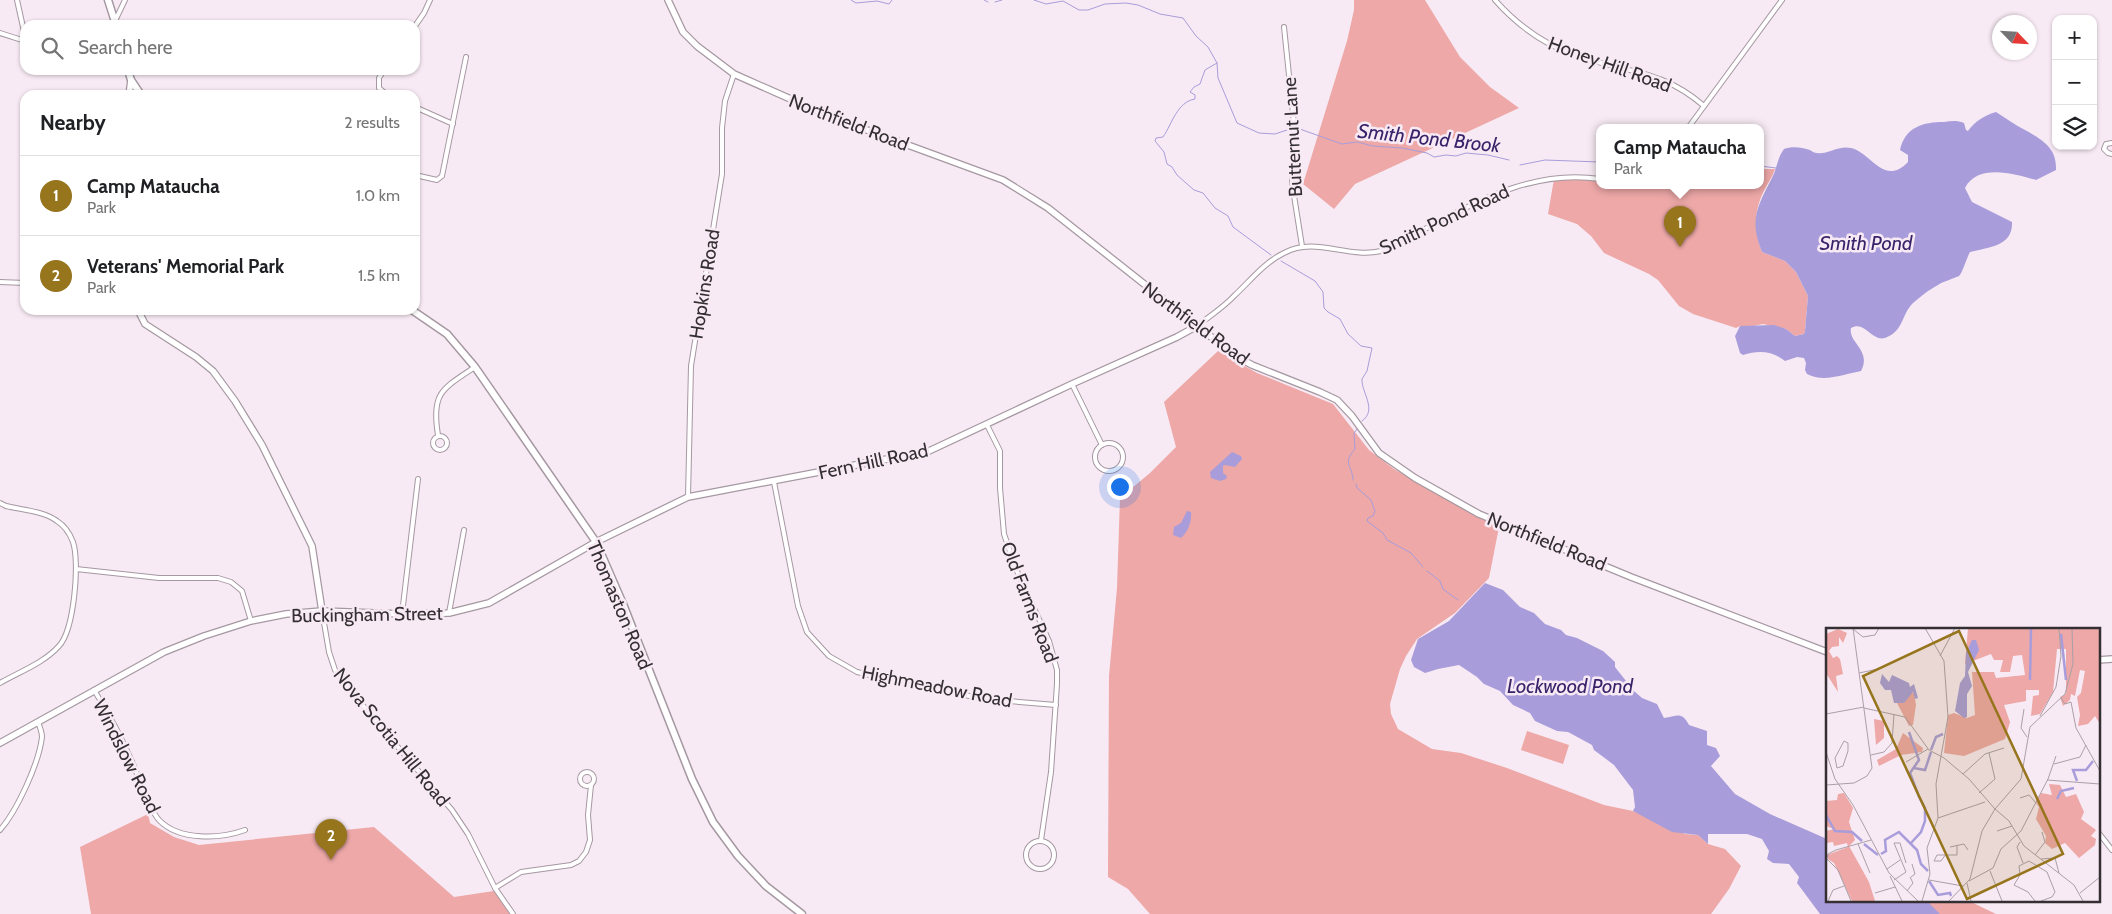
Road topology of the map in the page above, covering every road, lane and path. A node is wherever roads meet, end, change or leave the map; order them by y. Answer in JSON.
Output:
{"nodes":[{"id":1,"x":17,"y":0,"type":"edge"},
{"id":2,"x":125,"y":0,"type":"edge"},
{"id":3,"x":668,"y":0,"type":"edge"},
{"id":4,"x":1495,"y":0,"type":"edge"},
{"id":5,"x":1782,"y":0,"type":"edge"},
{"id":6,"x":108,"y":1,"type":"edge"},
{"id":7,"x":428,"y":1,"type":"edge"},
{"id":8,"x":122,"y":6,"type":"junction"},
{"id":9,"x":21,"y":20,"type":"edge"},
{"id":10,"x":115,"y":20,"type":"edge"},
{"id":11,"x":117,"y":20,"type":"edge"},
{"id":12,"x":418,"y":20,"type":"edge"},
{"id":13,"x":1284,"y":27,"type":"dead end"},
{"id":14,"x":0,"y":33,"type":"edge"},
{"id":15,"x":20,"y":39,"type":"edge"},
{"id":16,"x":466,"y":57,"type":"dead end"},
{"id":17,"x":734,"y":74,"type":"junction"},
{"id":18,"x":130,"y":75,"type":"edge"},
{"id":19,"x":381,"y":75,"type":"edge"},
{"id":20,"x":131,"y":80,"type":"junction"},
{"id":21,"x":130,"y":90,"type":"edge"},
{"id":22,"x":138,"y":90,"type":"edge"},
{"id":23,"x":381,"y":90,"type":"edge"},
{"id":24,"x":1704,"y":106,"type":"junction"},
{"id":25,"x":420,"y":109,"type":"edge"},
{"id":26,"x":453,"y":124,"type":"junction"},
{"id":27,"x":1691,"y":124,"type":"edge"},
{"id":28,"x":2112,"y":142,"type":"edge"},
{"id":29,"x":2112,"y":154,"type":"edge"},
{"id":30,"x":420,"y":176,"type":"edge"},
{"id":31,"x":1596,"y":178,"type":"edge"},
{"id":32,"x":1302,"y":246,"type":"junction"},
{"id":33,"x":0,"y":282,"type":"edge"},
{"id":34,"x":20,"y":283,"type":"edge"},
{"id":35,"x":140,"y":315,"type":"edge"},
{"id":36,"x":419,"y":315,"type":"edge"},
{"id":37,"x":1197,"y":326,"type":"junction"},
{"id":38,"x":475,"y":367,"type":"junction"},
{"id":39,"x":1072,"y":384,"type":"junction"},
{"id":40,"x":987,"y":425,"type":"junction"},
{"id":41,"x":438,"y":435,"type":"dead end"},
{"id":42,"x":1102,"y":445,"type":"junction"},
{"id":43,"x":418,"y":479,"type":"dead end"},
{"id":44,"x":774,"y":482,"type":"junction"},
{"id":45,"x":688,"y":496,"type":"junction"},
{"id":46,"x":0,"y":503,"type":"edge"},
{"id":47,"x":464,"y":530,"type":"dead end"},
{"id":48,"x":596,"y":542,"type":"junction"},
{"id":49,"x":76,"y":569,"type":"junction"},
{"id":50,"x":322,"y":611,"type":"junction"},
{"id":51,"x":449,"y":613,"type":"junction"},
{"id":52,"x":402,"y":614,"type":"junction"},
{"id":53,"x":251,"y":621,"type":"junction"},
{"id":54,"x":1826,"y":652,"type":"edge"},
{"id":55,"x":0,"y":683,"type":"edge"},
{"id":56,"x":94,"y":690,"type":"junction"},
{"id":57,"x":1056,"y":705,"type":"junction"},
{"id":58,"x":38,"y":722,"type":"junction"},
{"id":59,"x":0,"y":743,"type":"edge"},
{"id":60,"x":591,"y":785,"type":"dead end"},
{"id":61,"x":0,"y":830,"type":"edge"},
{"id":62,"x":245,"y":830,"type":"dead end"},
{"id":63,"x":2100,"y":835,"type":"edge"},
{"id":64,"x":1041,"y":840,"type":"junction"},
{"id":65,"x":2112,"y":850,"type":"edge"},
{"id":66,"x":495,"y":888,"type":"junction"},
{"id":67,"x":513,"y":914,"type":"edge"},
{"id":68,"x":802,"y":914,"type":"edge"}],
"edges":[{"from":1,"to":9,"type":"street"},
{"from":2,"to":8,"type":"street"},
{"from":3,"to":17,"type":"street","name":"Northfield Road"},
{"from":4,"to":24,"type":"street","name":"Honey Hill Road"},
{"from":5,"to":24,"type":"street"},
{"from":6,"to":8,"type":"street"},
{"from":6,"to":10,"type":"main road"},
{"from":7,"to":12,"type":"street"},
{"from":8,"to":11,"type":"street"},
{"from":13,"to":32,"type":"street","name":"Butternut Lane"},
{"from":14,"to":15,"type":"street"},
{"from":16,"to":26,"type":"street"},
{"from":17,"to":37,"type":"street","name":"Northfield Road"},
{"from":17,"to":45,"type":"street","name":"Hopkins Road"},
{"from":18,"to":20,"type":"main road"},
{"from":19,"to":23,"type":"street"},
{"from":20,"to":21,"type":"street"},
{"from":20,"to":22,"type":"main road"},
{"from":24,"to":27,"type":"street"},
{"from":25,"to":26,"type":"street"},
{"from":26,"to":30,"type":"street"},
{"from":28,"to":29,"type":"street"},
{"from":31,"to":32,"type":"street","name":"Smith Pond Road"},
{"from":32,"to":37,"type":"street","name":"Smith Pond Road"},
{"from":33,"to":34,"type":"street"},
{"from":35,"to":50,"type":"street","name":"Nova Scotia Hill Road"},
{"from":36,"to":38,"type":"main road","name":"Thomaston Road"},
{"from":37,"to":39,"type":"street","name":"Fern Hill Road"},
{"from":37,"to":54,"type":"street","name":"Northfield Road"},
{"from":38,"to":41,"type":"street"},
{"from":38,"to":48,"type":"main road","name":"Thomaston Road"},
{"from":39,"to":40,"type":"street","name":"Fern Hill Road"},
{"from":39,"to":42,"type":"street"},
{"from":40,"to":44,"type":"street","name":"Fern Hill Road"},
{"from":40,"to":57,"type":"street","name":"Old Farms Road"},
{"from":42,"to":42,"type":"street"},
{"from":43,"to":52,"type":"street"},
{"from":44,"to":45,"type":"street","name":"Fern Hill Road"},
{"from":44,"to":57,"type":"street","name":"Highmeadow Road"},
{"from":45,"to":48,"type":"street","name":"Fern Hill Road"},
{"from":46,"to":49,"type":"street"},
{"from":47,"to":51,"type":"street"},
{"from":48,"to":51,"type":"street","name":"Buckingham Street"},
{"from":48,"to":68,"type":"main road","name":"Thomaston Road"},
{"from":49,"to":53,"type":"street"},
{"from":49,"to":55,"type":"street"},
{"from":50,"to":52,"type":"street","name":"Buckingham Street"},
{"from":50,"to":53,"type":"street","name":"Buckingham Street"},
{"from":50,"to":66,"type":"street","name":"Nova Scotia Hill Road"},
{"from":51,"to":52,"type":"street","name":"Buckingham Street"},
{"from":53,"to":56,"type":"street","name":"Buckingham Street"},
{"from":56,"to":58,"type":"street","name":"Buckingham Street"},
{"from":56,"to":62,"type":"street","name":"Windslow Road"},
{"from":57,"to":64,"type":"street","name":"Old Farms Road"},
{"from":58,"to":59,"type":"street","name":"Buckingham Street"},
{"from":58,"to":61,"type":"street"},
{"from":60,"to":66,"type":"street"},
{"from":63,"to":65,"type":"street"},
{"from":64,"to":64,"type":"street"},
{"from":66,"to":67,"type":"street","name":"Nova Scotia Hill Road"}]}
